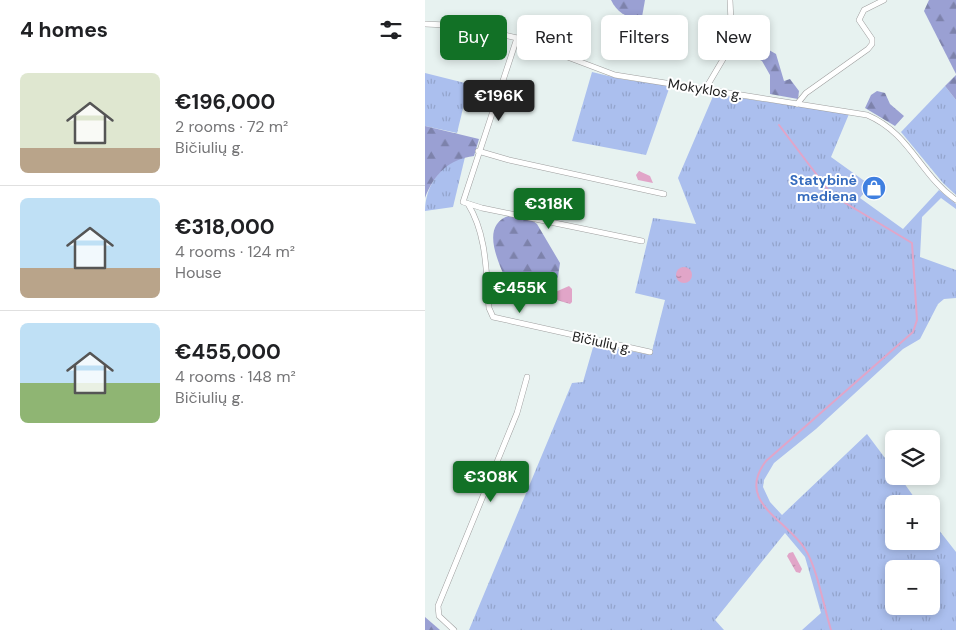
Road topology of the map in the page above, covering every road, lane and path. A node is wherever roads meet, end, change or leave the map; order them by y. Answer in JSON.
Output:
{"nodes":[{"id":1,"x":729,"y":0,"type":"edge"},
{"id":2,"x":885,"y":0,"type":"edge"},
{"id":3,"x":425,"y":24,"type":"edge"},
{"id":4,"x":517,"y":38,"type":"joint"},
{"id":5,"x":575,"y":60,"type":"edge"},
{"id":6,"x":706,"y":88,"type":"junction"},
{"id":7,"x":797,"y":104,"type":"junction"},
{"id":8,"x":478,"y":151,"type":"junction"},
{"id":9,"x":664,"y":194,"type":"dead end"},
{"id":10,"x":956,"y":200,"type":"edge"},
{"id":11,"x":465,"y":203,"type":"junction"},
{"id":12,"x":642,"y":241,"type":"dead end"},
{"id":13,"x":650,"y":352,"type":"dead end"},
{"id":14,"x":527,"y":377,"type":"dead end"},
{"id":15,"x":454,"y":630,"type":"edge"}],
"edges":[{"from":1,"to":6,"type":"street"},
{"from":2,"to":7,"type":"street"},
{"from":3,"to":4,"type":"street","name":"Mokyklos g."},
{"from":4,"to":8,"type":"street"},
{"from":5,"to":6,"type":"street","name":"Mokyklos g."},
{"from":6,"to":7,"type":"street","name":"Mokyklos g."},
{"from":7,"to":10,"type":"street","name":"Mokyklos g."},
{"from":8,"to":9,"type":"street"},
{"from":8,"to":11,"type":"street"},
{"from":11,"to":12,"type":"street"},
{"from":11,"to":13,"type":"street","name":"Bičiulių g."},
{"from":14,"to":15,"type":"street"}]}
